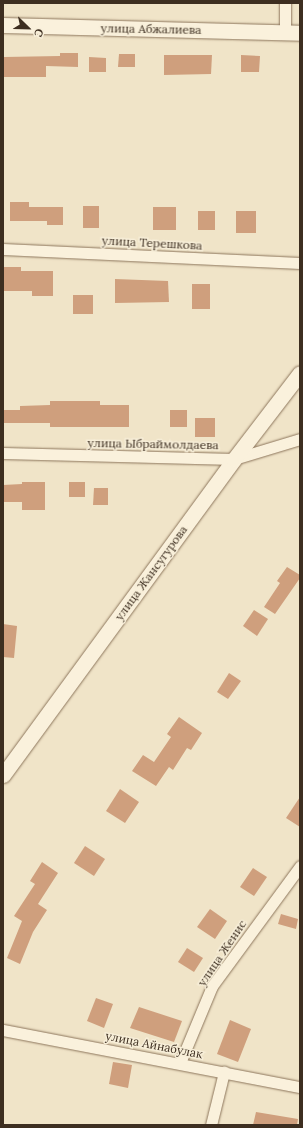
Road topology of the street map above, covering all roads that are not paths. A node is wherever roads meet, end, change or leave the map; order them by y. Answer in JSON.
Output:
{"nodes":[{"id":1,"x":285,"y":3,"type":"edge"},
{"id":2,"x":3,"y":25,"type":"edge"},
{"id":3,"x":285,"y":32,"type":"junction"},
{"id":4,"x":300,"y":33,"type":"edge"},
{"id":5,"x":3,"y":248,"type":"edge"},
{"id":6,"x":300,"y":263,"type":"edge"},
{"id":7,"x":300,"y":373,"type":"edge"},
{"id":8,"x":300,"y":439,"type":"edge"},
{"id":9,"x":3,"y":453,"type":"edge"},
{"id":10,"x":234,"y":459,"type":"junction"},
{"id":11,"x":3,"y":776,"type":"edge"},
{"id":12,"x":300,"y":866,"type":"edge"},
{"id":13,"x":3,"y":1030,"type":"edge"},
{"id":14,"x":180,"y":1063,"type":"junction"},
{"id":15,"x":224,"y":1072,"type":"junction"},
{"id":16,"x":300,"y":1087,"type":"edge"},
{"id":17,"x":211,"y":1125,"type":"edge"}],
"edges":[{"from":1,"to":3,"type":"street"},
{"from":2,"to":3,"type":"main road","name":"улица Абжалиева"},
{"from":3,"to":4,"type":"main road","name":"улица Абжалиева"},
{"from":5,"to":6,"type":"street","name":"улица Терешкова"},
{"from":7,"to":10,"type":"main road","name":"улица Жансугурова"},
{"from":8,"to":10,"type":"street","name":"улица Ыбраймолдаева"},
{"from":9,"to":10,"type":"street","name":"улица Ыбраймолдаева"},
{"from":10,"to":11,"type":"main road","name":"улица Жансугурова"},
{"from":12,"to":14,"type":"street","name":"улица Женис"},
{"from":13,"to":14,"type":"street","name":"улица Айнабулак"},
{"from":14,"to":15,"type":"street","name":"улица Айнабулак"},
{"from":15,"to":16,"type":"street","name":"улица Айнабулак"},
{"from":15,"to":17,"type":"street"}]}
